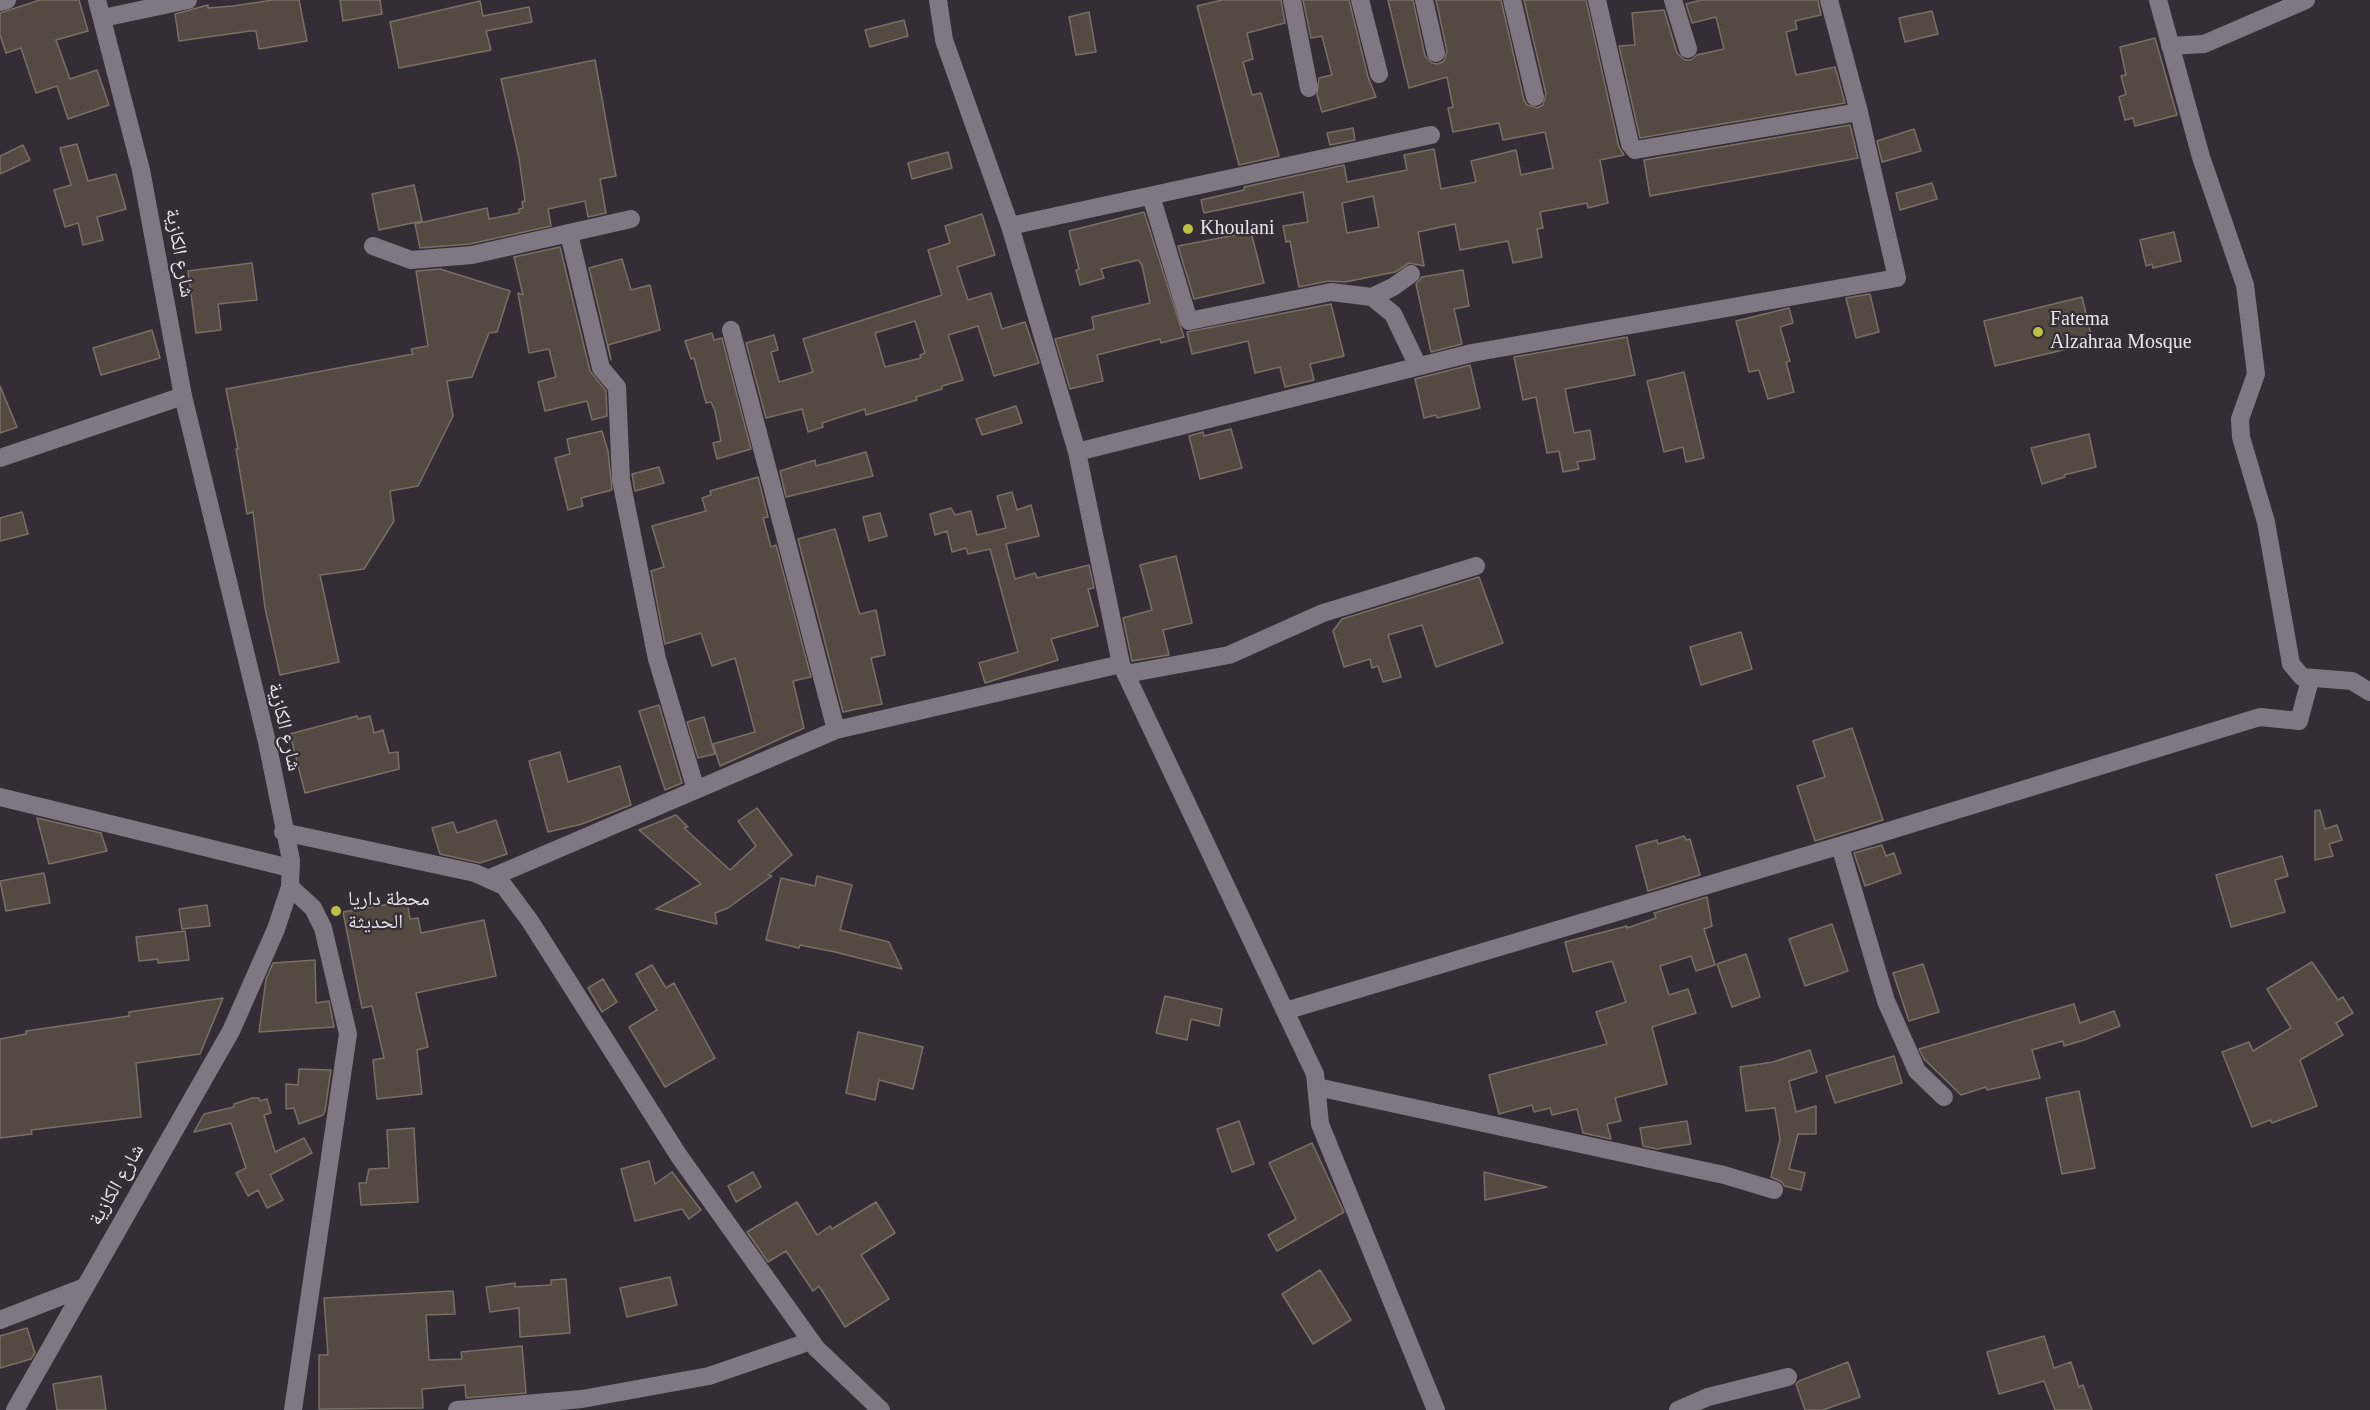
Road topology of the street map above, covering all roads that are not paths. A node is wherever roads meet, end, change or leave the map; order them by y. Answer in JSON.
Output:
{"nodes":[{"id":1,"x":7,"y":0,"type":"edge"},
{"id":2,"x":97,"y":0,"type":"edge"},
{"id":3,"x":188,"y":0,"type":"edge"},
{"id":4,"x":939,"y":0,"type":"edge"},
{"id":5,"x":1292,"y":0,"type":"edge"},
{"id":6,"x":1360,"y":0,"type":"edge"},
{"id":7,"x":1424,"y":0,"type":"edge"},
{"id":8,"x":1512,"y":0,"type":"edge"},
{"id":9,"x":1598,"y":0,"type":"edge"},
{"id":10,"x":1673,"y":0,"type":"edge"},
{"id":11,"x":1829,"y":0,"type":"edge"},
{"id":12,"x":2158,"y":0,"type":"edge"},
{"id":13,"x":2306,"y":0,"type":"edge"},
{"id":14,"x":0,"y":2,"type":"edge"},
{"id":15,"x":103,"y":18,"type":"junction"},
{"id":16,"x":2170,"y":46,"type":"junction"},
{"id":17,"x":1688,"y":49,"type":"dead end"},
{"id":18,"x":1436,"y":53,"type":"dead end"},
{"id":19,"x":1379,"y":74,"type":"dead end"},
{"id":20,"x":1309,"y":88,"type":"dead end"},
{"id":21,"x":1535,"y":97,"type":"dead end"},
{"id":22,"x":1859,"y":112,"type":"junction"},
{"id":23,"x":1431,"y":135,"type":"dead end"},
{"id":24,"x":1151,"y":196,"type":"junction"},
{"id":25,"x":630,"y":219,"type":"dead end"},
{"id":26,"x":1010,"y":226,"type":"junction"},
{"id":27,"x":569,"y":234,"type":"junction"},
{"id":28,"x":373,"y":246,"type":"dead end"},
{"id":29,"x":1411,"y":274,"type":"dead end"},
{"id":30,"x":1372,"y":297,"type":"junction"},
{"id":31,"x":731,"y":330,"type":"dead end"},
{"id":32,"x":1419,"y":366,"type":"junction"},
{"id":33,"x":183,"y":396,"type":"junction"},
{"id":34,"x":1077,"y":452,"type":"junction"},
{"id":35,"x":0,"y":458,"type":"edge"},
{"id":36,"x":1476,"y":566,"type":"dead end"},
{"id":37,"x":1123,"y":669,"type":"junction"},
{"id":38,"x":2310,"y":680,"type":"junction"},
{"id":39,"x":2370,"y":693,"type":"edge"},
{"id":40,"x":836,"y":730,"type":"junction"},
{"id":41,"x":696,"y":790,"type":"junction"},
{"id":42,"x":0,"y":797,"type":"edge"},
{"id":43,"x":283,"y":832,"type":"junction"},
{"id":44,"x":1840,"y":846,"type":"junction"},
{"id":45,"x":290,"y":868,"type":"junction"},
{"id":46,"x":490,"y":878,"type":"junction"},
{"id":47,"x":290,"y":887,"type":"junction"},
{"id":48,"x":1285,"y":1011,"type":"junction"},
{"id":49,"x":1317,"y":1087,"type":"junction"},
{"id":50,"x":1944,"y":1097,"type":"dead end"},
{"id":51,"x":1774,"y":1190,"type":"dead end"},
{"id":52,"x":85,"y":1287,"type":"junction"},
{"id":53,"x":0,"y":1320,"type":"edge"},
{"id":54,"x":812,"y":1341,"type":"junction"},
{"id":55,"x":1788,"y":1377,"type":"dead end"},
{"id":56,"x":15,"y":1410,"type":"edge"},
{"id":57,"x":293,"y":1410,"type":"edge"},
{"id":58,"x":457,"y":1410,"type":"edge"},
{"id":59,"x":881,"y":1410,"type":"edge"},
{"id":60,"x":1436,"y":1410,"type":"edge"},
{"id":61,"x":1678,"y":1410,"type":"edge"}],
"edges":[{"from":1,"to":14,"type":"street"},
{"from":2,"to":15,"type":"street","name":"شارع الكازية"},
{"from":3,"to":15,"type":"street"},
{"from":4,"to":26,"type":"street"},
{"from":5,"to":20,"type":"street"},
{"from":6,"to":19,"type":"street"},
{"from":7,"to":18,"type":"street"},
{"from":8,"to":21,"type":"street"},
{"from":9,"to":22,"type":"street"},
{"from":10,"to":17,"type":"street"},
{"from":11,"to":22,"type":"street"},
{"from":12,"to":16,"type":"street"},
{"from":13,"to":16,"type":"street"},
{"from":15,"to":33,"type":"street","name":"شارع الكازية"},
{"from":16,"to":38,"type":"street"},
{"from":22,"to":32,"type":"street"},
{"from":23,"to":24,"type":"street"},
{"from":24,"to":26,"type":"street"},
{"from":24,"to":30,"type":"street"},
{"from":25,"to":27,"type":"street"},
{"from":26,"to":34,"type":"street"},
{"from":27,"to":28,"type":"street"},
{"from":27,"to":41,"type":"street"},
{"from":29,"to":30,"type":"street"},
{"from":30,"to":32,"type":"street"},
{"from":31,"to":40,"type":"street"},
{"from":32,"to":34,"type":"street"},
{"from":33,"to":35,"type":"street"},
{"from":33,"to":43,"type":"street","name":"شارع الكازية"},
{"from":34,"to":37,"type":"street"},
{"from":36,"to":37,"type":"street"},
{"from":37,"to":40,"type":"street"},
{"from":37,"to":48,"type":"street"},
{"from":38,"to":39,"type":"street"},
{"from":38,"to":44,"type":"street"},
{"from":40,"to":41,"type":"street"},
{"from":41,"to":46,"type":"street"},
{"from":42,"to":45,"type":"street"},
{"from":43,"to":45,"type":"street","name":"شارع الكازية"},
{"from":43,"to":46,"type":"street"},
{"from":44,"to":48,"type":"street"},
{"from":44,"to":50,"type":"street"},
{"from":45,"to":47,"type":"street","name":"شارع الكازية"},
{"from":46,"to":54,"type":"street"},
{"from":47,"to":52,"type":"street","name":"شارع الكازية"},
{"from":47,"to":57,"type":"street"},
{"from":48,"to":49,"type":"street"},
{"from":49,"to":51,"type":"street"},
{"from":49,"to":60,"type":"street"},
{"from":52,"to":53,"type":"street"},
{"from":52,"to":56,"type":"street","name":"شارع الكازية"},
{"from":54,"to":58,"type":"street"},
{"from":54,"to":59,"type":"street"},
{"from":55,"to":61,"type":"street"}]}
